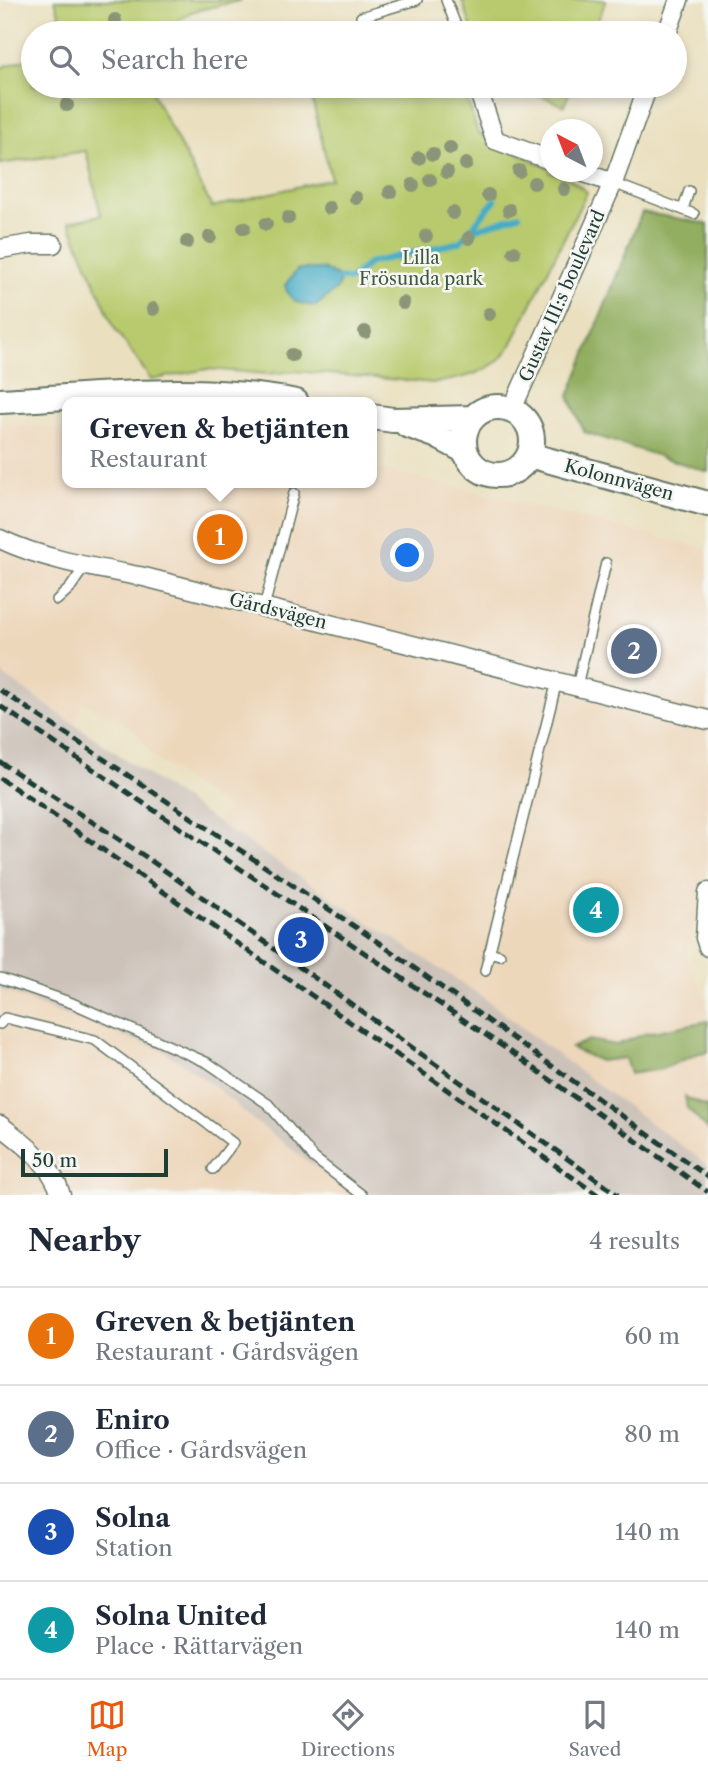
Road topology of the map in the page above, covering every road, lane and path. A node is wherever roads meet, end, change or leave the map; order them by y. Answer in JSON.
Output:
{"nodes":[{"id":1,"x":417,"y":0,"type":"edge"},
{"id":2,"x":446,"y":0,"type":"edge"},
{"id":3,"x":679,"y":0,"type":"edge"},
{"id":4,"x":361,"y":17,"type":"dead end"},
{"id":5,"x":454,"y":21,"type":"edge"},
{"id":6,"x":671,"y":21,"type":"edge"},
{"id":7,"x":481,"y":98,"type":"edge"},
{"id":8,"x":644,"y":98,"type":"edge"},
{"id":9,"x":540,"y":156,"type":"edge"},
{"id":10,"x":603,"y":179,"type":"edge"},
{"id":11,"x":614,"y":183,"type":"junction"},
{"id":12,"x":689,"y":191,"type":"dead end"},
{"id":13,"x":683,"y":209,"type":"junction"},
{"id":14,"x":694,"y":214,"type":"dead end"},
{"id":15,"x":53,"y":244,"type":"dead end"},
{"id":16,"x":0,"y":249,"type":"edge"},
{"id":17,"x":71,"y":397,"type":"edge"},
{"id":18,"x":253,"y":397,"type":"edge"},
{"id":19,"x":62,"y":398,"type":"edge"},
{"id":20,"x":0,"y":401,"type":"edge"},
{"id":21,"x":512,"y":410,"type":"junction"},
{"id":22,"x":472,"y":418,"type":"junction"},
{"id":23,"x":383,"y":419,"type":"edge"},
{"id":24,"x":466,"y":451,"type":"junction"},
{"id":25,"x":529,"y":455,"type":"junction"},
{"id":26,"x":294,"y":493,"type":"dead end"},
{"id":27,"x":708,"y":504,"type":"edge"},
{"id":28,"x":0,"y":539,"type":"edge"},
{"id":29,"x":606,"y":563,"type":"dead end"},
{"id":30,"x":85,"y":566,"type":"junction"},
{"id":31,"x":57,"y":600,"type":"dead end"},
{"id":32,"x":264,"y":607,"type":"junction"},
{"id":33,"x":557,"y":681,"type":"junction"},
{"id":34,"x":577,"y":686,"type":"junction"},
{"id":35,"x":708,"y":720,"type":"edge"},
{"id":36,"x":708,"y":892,"type":"edge"},
{"id":37,"x":708,"y":947,"type":"edge"},
{"id":38,"x":489,"y":952,"type":"junction"},
{"id":39,"x":500,"y":955,"type":"dead end"},
{"id":40,"x":485,"y":971,"type":"dead end"},
{"id":41,"x":0,"y":978,"type":"edge"},
{"id":42,"x":0,"y":1024,"type":"edge"},
{"id":43,"x":0,"y":1125,"type":"edge"},
{"id":44,"x":213,"y":1169,"type":"dead end"},
{"id":45,"x":61,"y":1195,"type":"edge"},
{"id":46,"x":362,"y":1195,"type":"edge"}],
"edges":[{"from":1,"to":4,"type":"lane"},
{"from":2,"to":5,"type":"lane"},
{"from":3,"to":6,"type":"street"},
{"from":7,"to":9,"type":"street"},
{"from":8,"to":11,"type":"street","name":"Gustav III:s boulevard"},
{"from":10,"to":11,"type":"street"},
{"from":11,"to":13,"type":"lane"},
{"from":11,"to":21,"type":"street","name":"Gustav III:s boulevard"},
{"from":12,"to":13,"type":"lane"},
{"from":13,"to":14,"type":"lane"},
{"from":15,"to":16,"type":"street"},
{"from":17,"to":18,"type":"street"},
{"from":19,"to":20,"type":"street"},
{"from":21,"to":22,"type":"street"},
{"from":21,"to":25,"type":"street"},
{"from":22,"to":23,"type":"street"},
{"from":22,"to":24,"type":"street"},
{"from":23,"to":24,"type":"street"},
{"from":24,"to":25,"type":"street"},
{"from":25,"to":27,"type":"street","name":"Kolonnvägen"},
{"from":26,"to":32,"type":"lane"},
{"from":28,"to":30,"type":"street","name":"Gårdsvägen"},
{"from":29,"to":34,"type":"lane"},
{"from":30,"to":31,"type":"lane"},
{"from":30,"to":32,"type":"street","name":"Gårdsvägen"},
{"from":32,"to":33,"type":"street","name":"Gårdsvägen"},
{"from":33,"to":34,"type":"street","name":"Gårdsvägen"},
{"from":33,"to":38,"type":"lane"},
{"from":34,"to":35,"type":"street","name":"Gårdsvägen"},
{"from":36,"to":37,"type":"street"},
{"from":38,"to":39,"type":"lane"},
{"from":38,"to":40,"type":"lane"},
{"from":41,"to":46,"type":"lane"},
{"from":42,"to":44,"type":"lane"},
{"from":43,"to":45,"type":"street"}]}
